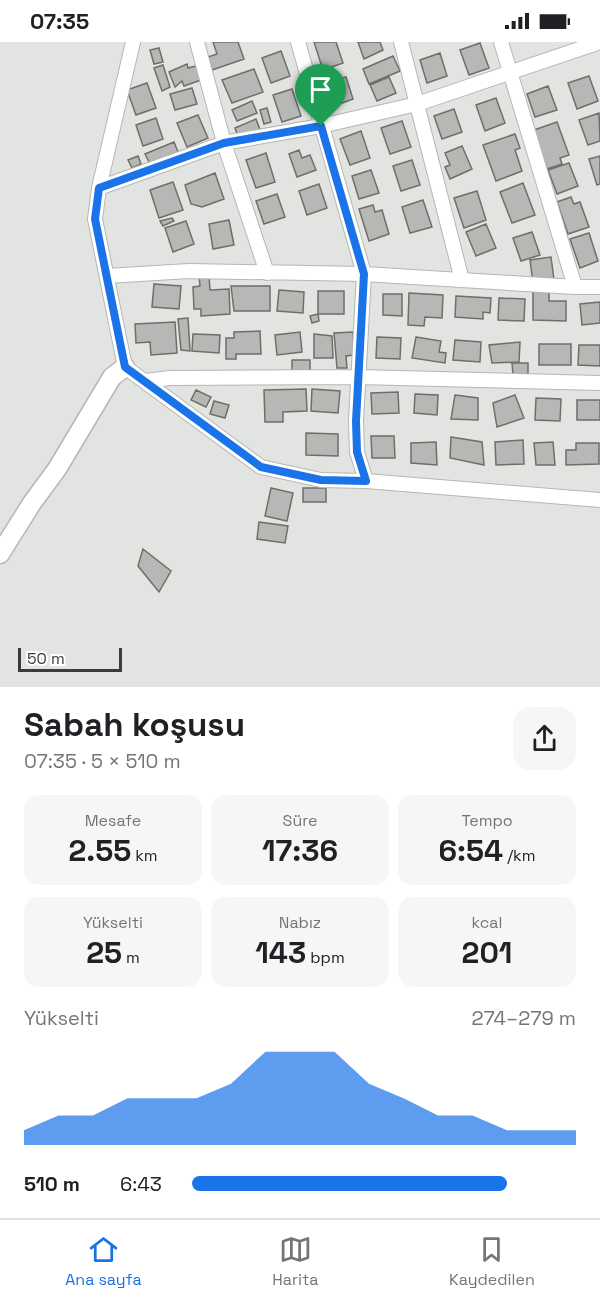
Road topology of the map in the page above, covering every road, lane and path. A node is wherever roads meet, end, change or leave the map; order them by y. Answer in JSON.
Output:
{"nodes":[{"id":1,"x":133,"y":42,"type":"edge"},
{"id":2,"x":197,"y":42,"type":"edge"},
{"id":3,"x":298,"y":42,"type":"edge"},
{"id":4,"x":401,"y":42,"type":"edge"},
{"id":5,"x":501,"y":42,"type":"edge"},
{"id":6,"x":600,"y":42,"type":"edge"},
{"id":7,"x":510,"y":73,"type":"junction"},
{"id":8,"x":417,"y":104,"type":"junction"},
{"id":9,"x":321,"y":126,"type":"junction"},
{"id":10,"x":224,"y":143,"type":"junction"},
{"id":11,"x":99,"y":188,"type":"junction"},
{"id":12,"x":267,"y":273,"type":"junction"},
{"id":13,"x":364,"y":274,"type":"junction"},
{"id":14,"x":106,"y":276,"type":"junction"},
{"id":15,"x":462,"y":280,"type":"junction"},
{"id":16,"x":600,"y":287,"type":"edge"},
{"id":17,"x":575,"y":288,"type":"junction"},
{"id":18,"x":125,"y":367,"type":"junction"},
{"id":19,"x":358,"y":377,"type":"junction"},
{"id":20,"x":144,"y":381,"type":"junction"},
{"id":21,"x":600,"y":382,"type":"edge"},
{"id":22,"x":366,"y":481,"type":"junction"},
{"id":23,"x":600,"y":500,"type":"edge"},
{"id":24,"x":0,"y":554,"type":"edge"}],
"edges":[{"from":1,"to":11,"type":"street"},
{"from":2,"to":10,"type":"street"},
{"from":3,"to":9,"type":"street"},
{"from":4,"to":8,"type":"street"},
{"from":5,"to":7,"type":"street"},
{"from":6,"to":7,"type":"street"},
{"from":7,"to":8,"type":"street"},
{"from":7,"to":17,"type":"street"},
{"from":8,"to":9,"type":"street"},
{"from":8,"to":15,"type":"street"},
{"from":9,"to":10,"type":"street"},
{"from":9,"to":13,"type":"street"},
{"from":10,"to":11,"type":"street"},
{"from":10,"to":12,"type":"street"},
{"from":11,"to":14,"type":"street"},
{"from":12,"to":13,"type":"street"},
{"from":12,"to":14,"type":"street"},
{"from":13,"to":15,"type":"street"},
{"from":13,"to":19,"type":"street"},
{"from":14,"to":18,"type":"street"},
{"from":15,"to":17,"type":"street"},
{"from":16,"to":17,"type":"street"},
{"from":18,"to":20,"type":"street"},
{"from":18,"to":24,"type":"street"},
{"from":19,"to":20,"type":"street"},
{"from":19,"to":21,"type":"street"},
{"from":19,"to":22,"type":"street"},
{"from":20,"to":22,"type":"street"},
{"from":22,"to":23,"type":"street"}]}
